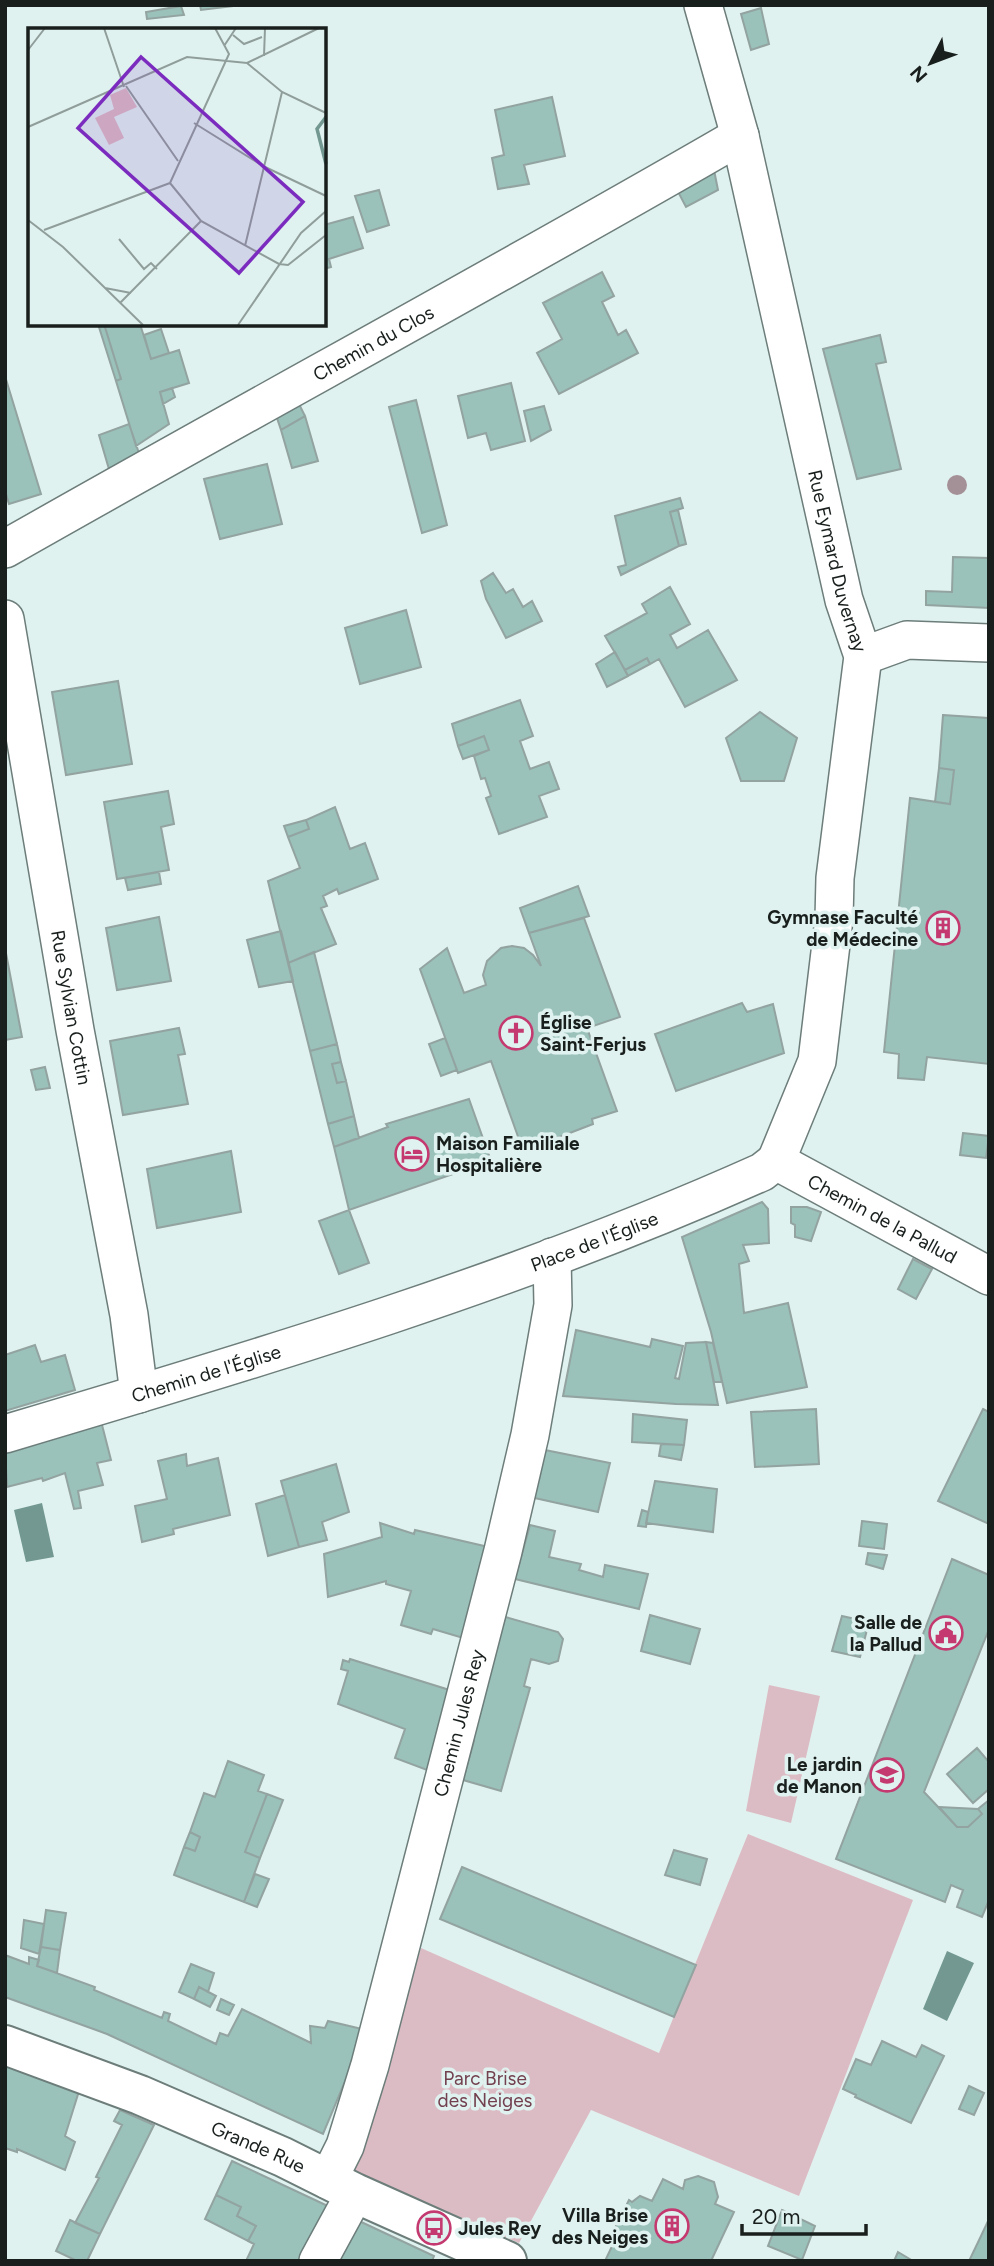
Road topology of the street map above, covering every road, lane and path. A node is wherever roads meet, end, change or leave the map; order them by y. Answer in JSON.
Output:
{"nodes":[{"id":1,"x":703,"y":5,"type":"edge"},
{"id":2,"x":740,"y":136,"type":"junction"},
{"id":3,"x":5,"y":549,"type":"edge"},
{"id":4,"x":5,"y":619,"type":"edge"},
{"id":5,"x":989,"y":643,"type":"edge"},
{"id":6,"x":863,"y":656,"type":"junction"},
{"id":7,"x":775,"y":1161,"type":"junction"},
{"id":8,"x":552,"y":1257,"type":"junction"},
{"id":9,"x":989,"y":1276,"type":"edge"},
{"id":10,"x":405,"y":1308,"type":"joint"},
{"id":11,"x":139,"y":1394,"type":"junction"},
{"id":12,"x":5,"y":1434,"type":"edge"},
{"id":13,"x":5,"y":2045,"type":"edge"},
{"id":14,"x":342,"y":2186,"type":"junction"},
{"id":15,"x":318,"y":2261,"type":"edge"},
{"id":16,"x":507,"y":2261,"type":"edge"}],
"edges":[{"from":1,"to":2,"type":"street","name":"Rue Eymard Duvernay"},
{"from":2,"to":3,"type":"street","name":"Chemin du Clos"},
{"from":2,"to":6,"type":"street","name":"Rue Eymard Duvernay"},
{"from":4,"to":11,"type":"street","name":"Rue Sylvian Cottin"},
{"from":5,"to":6,"type":"street"},
{"from":6,"to":7,"type":"street","name":"Rue Eymard Duvernay"},
{"from":7,"to":8,"type":"street","name":"Place de l'Église"},
{"from":7,"to":9,"type":"street","name":"Chemin de la Pallud"},
{"from":8,"to":10,"type":"street","name":"Place de l'Église"},
{"from":8,"to":14,"type":"street","name":"Chemin Jules Rey"},
{"from":10,"to":11,"type":"street","name":"Chemin de l'Église"},
{"from":11,"to":12,"type":"street","name":"Chemin de l'Église"},
{"from":13,"to":14,"type":"street","name":"Grande Rue"},
{"from":14,"to":15,"type":"street","name":"Chemin Jules Rey"},
{"from":14,"to":16,"type":"street","name":"Grande Rue"}]}
